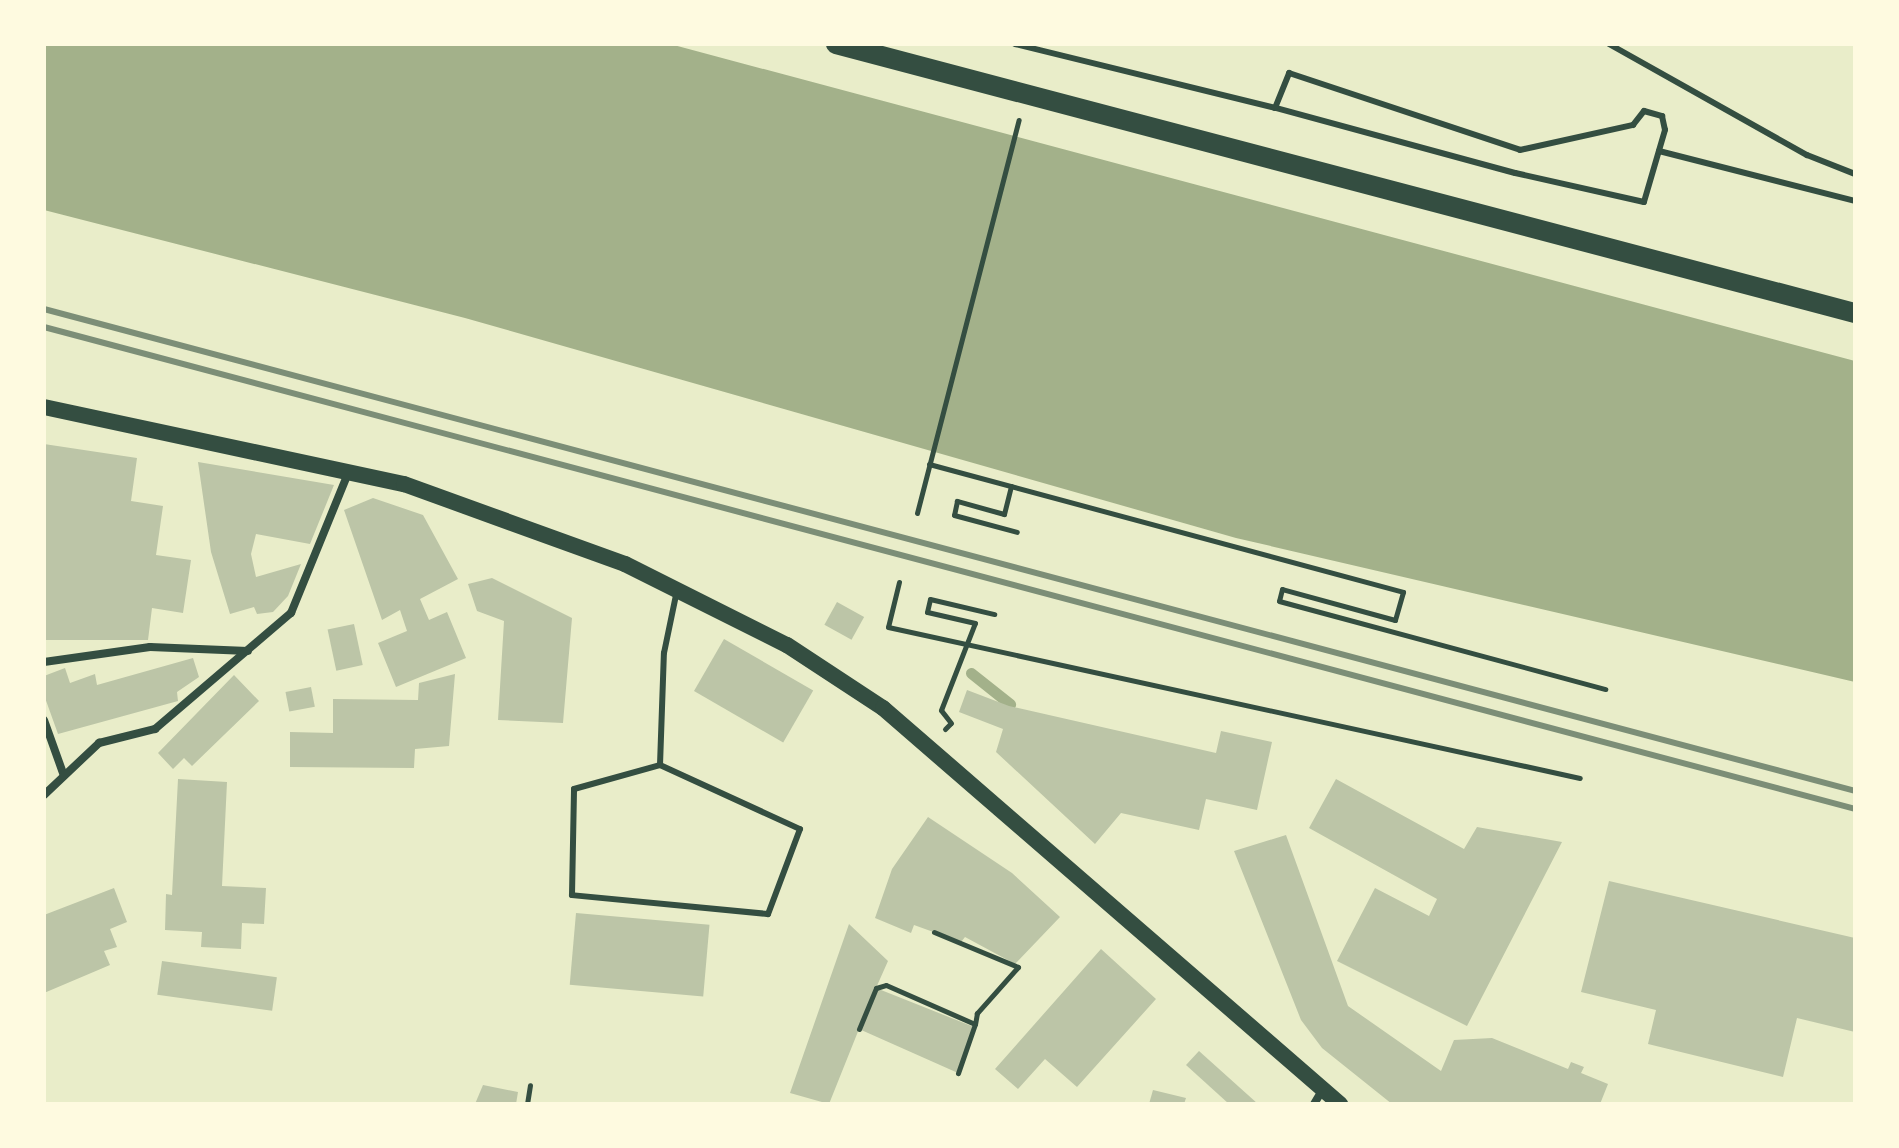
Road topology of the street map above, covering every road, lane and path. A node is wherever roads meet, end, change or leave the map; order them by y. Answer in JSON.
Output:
{"nodes":[{"id":1,"x":836,"y":44,"type":"edge"},
{"id":2,"x":1015,"y":44,"type":"edge"},
{"id":3,"x":1609,"y":44,"type":"edge"},
{"id":4,"x":1275,"y":108,"type":"junction"},
{"id":5,"x":1020,"y":115,"type":"dead end"},
{"id":6,"x":1659,"y":151,"type":"junction"},
{"id":7,"x":1855,"y":174,"type":"edge"},
{"id":8,"x":1855,"y":201,"type":"edge"},
{"id":9,"x":1855,"y":313,"type":"edge"},
{"id":10,"x":44,"y":407,"type":"edge"},
{"id":11,"x":929,"y":464,"type":"junction"},
{"id":12,"x":350,"y":468,"type":"junction"},
{"id":13,"x":1011,"y":486,"type":"junction"},
{"id":14,"x":917,"y":513,"type":"dead end"},
{"id":15,"x":1017,"y":532,"type":"dead end"},
{"id":16,"x":899,"y":582,"type":"dead end"},
{"id":17,"x":677,"y":588,"type":"junction"},
{"id":18,"x":994,"y":614,"type":"dead end"},
{"id":19,"x":1395,"y":620,"type":"junction"},
{"id":20,"x":1392,"y":632,"type":"junction"},
{"id":21,"x":969,"y":648,"type":"junction"},
{"id":22,"x":249,"y":651,"type":"junction"},
{"id":23,"x":44,"y":662,"type":"edge"},
{"id":24,"x":1605,"y":689,"type":"dead end"},
{"id":25,"x":44,"y":720,"type":"edge"},
{"id":26,"x":951,"y":723,"type":"dead end"},
{"id":27,"x":660,"y":765,"type":"junction"},
{"id":28,"x":64,"y":776,"type":"junction"},
{"id":29,"x":1580,"y":778,"type":"dead end"},
{"id":30,"x":44,"y":795,"type":"edge"},
{"id":31,"x":934,"y":932,"type":"dead end"},
{"id":32,"x":975,"y":1024,"type":"junction"},
{"id":33,"x":859,"y":1029,"type":"dead end"},
{"id":34,"x":958,"y":1073,"type":"dead end"},
{"id":35,"x":530,"y":1085,"type":"dead end"},
{"id":36,"x":1318,"y":1097,"type":"edge"},
{"id":37,"x":527,"y":1104,"type":"edge"},
{"id":38,"x":1340,"y":1104,"type":"edge"}],
"edges":[{"from":1,"to":9,"type":"main road"},
{"from":2,"to":4,"type":"lane"},
{"from":3,"to":7,"type":"lane"},
{"from":4,"to":6,"type":"lane"},
{"from":4,"to":6,"type":"lane"},
{"from":5,"to":11,"type":"path"},
{"from":6,"to":8,"type":"lane"},
{"from":10,"to":12,"type":"main road"},
{"from":11,"to":13,"type":"path"},
{"from":11,"to":14,"type":"path"},
{"from":12,"to":17,"type":"main road"},
{"from":12,"to":22,"type":"street"},
{"from":13,"to":15,"type":"path"},
{"from":13,"to":19,"type":"path"},
{"from":16,"to":21,"type":"path"},
{"from":17,"to":27,"type":"lane"},
{"from":17,"to":36,"type":"main road"},
{"from":18,"to":21,"type":"path"},
{"from":19,"to":20,"type":"path"},
{"from":19,"to":20,"type":"path"},
{"from":20,"to":24,"type":"path"},
{"from":21,"to":26,"type":"path"},
{"from":21,"to":29,"type":"path"},
{"from":22,"to":23,"type":"street"},
{"from":22,"to":28,"type":"street"},
{"from":25,"to":28,"type":"street"},
{"from":27,"to":27,"type":"lane"},
{"from":28,"to":30,"type":"street"},
{"from":31,"to":32,"type":"path"},
{"from":32,"to":33,"type":"path"},
{"from":32,"to":34,"type":"path"},
{"from":35,"to":37,"type":"path"},
{"from":36,"to":38,"type":"main road"}]}
